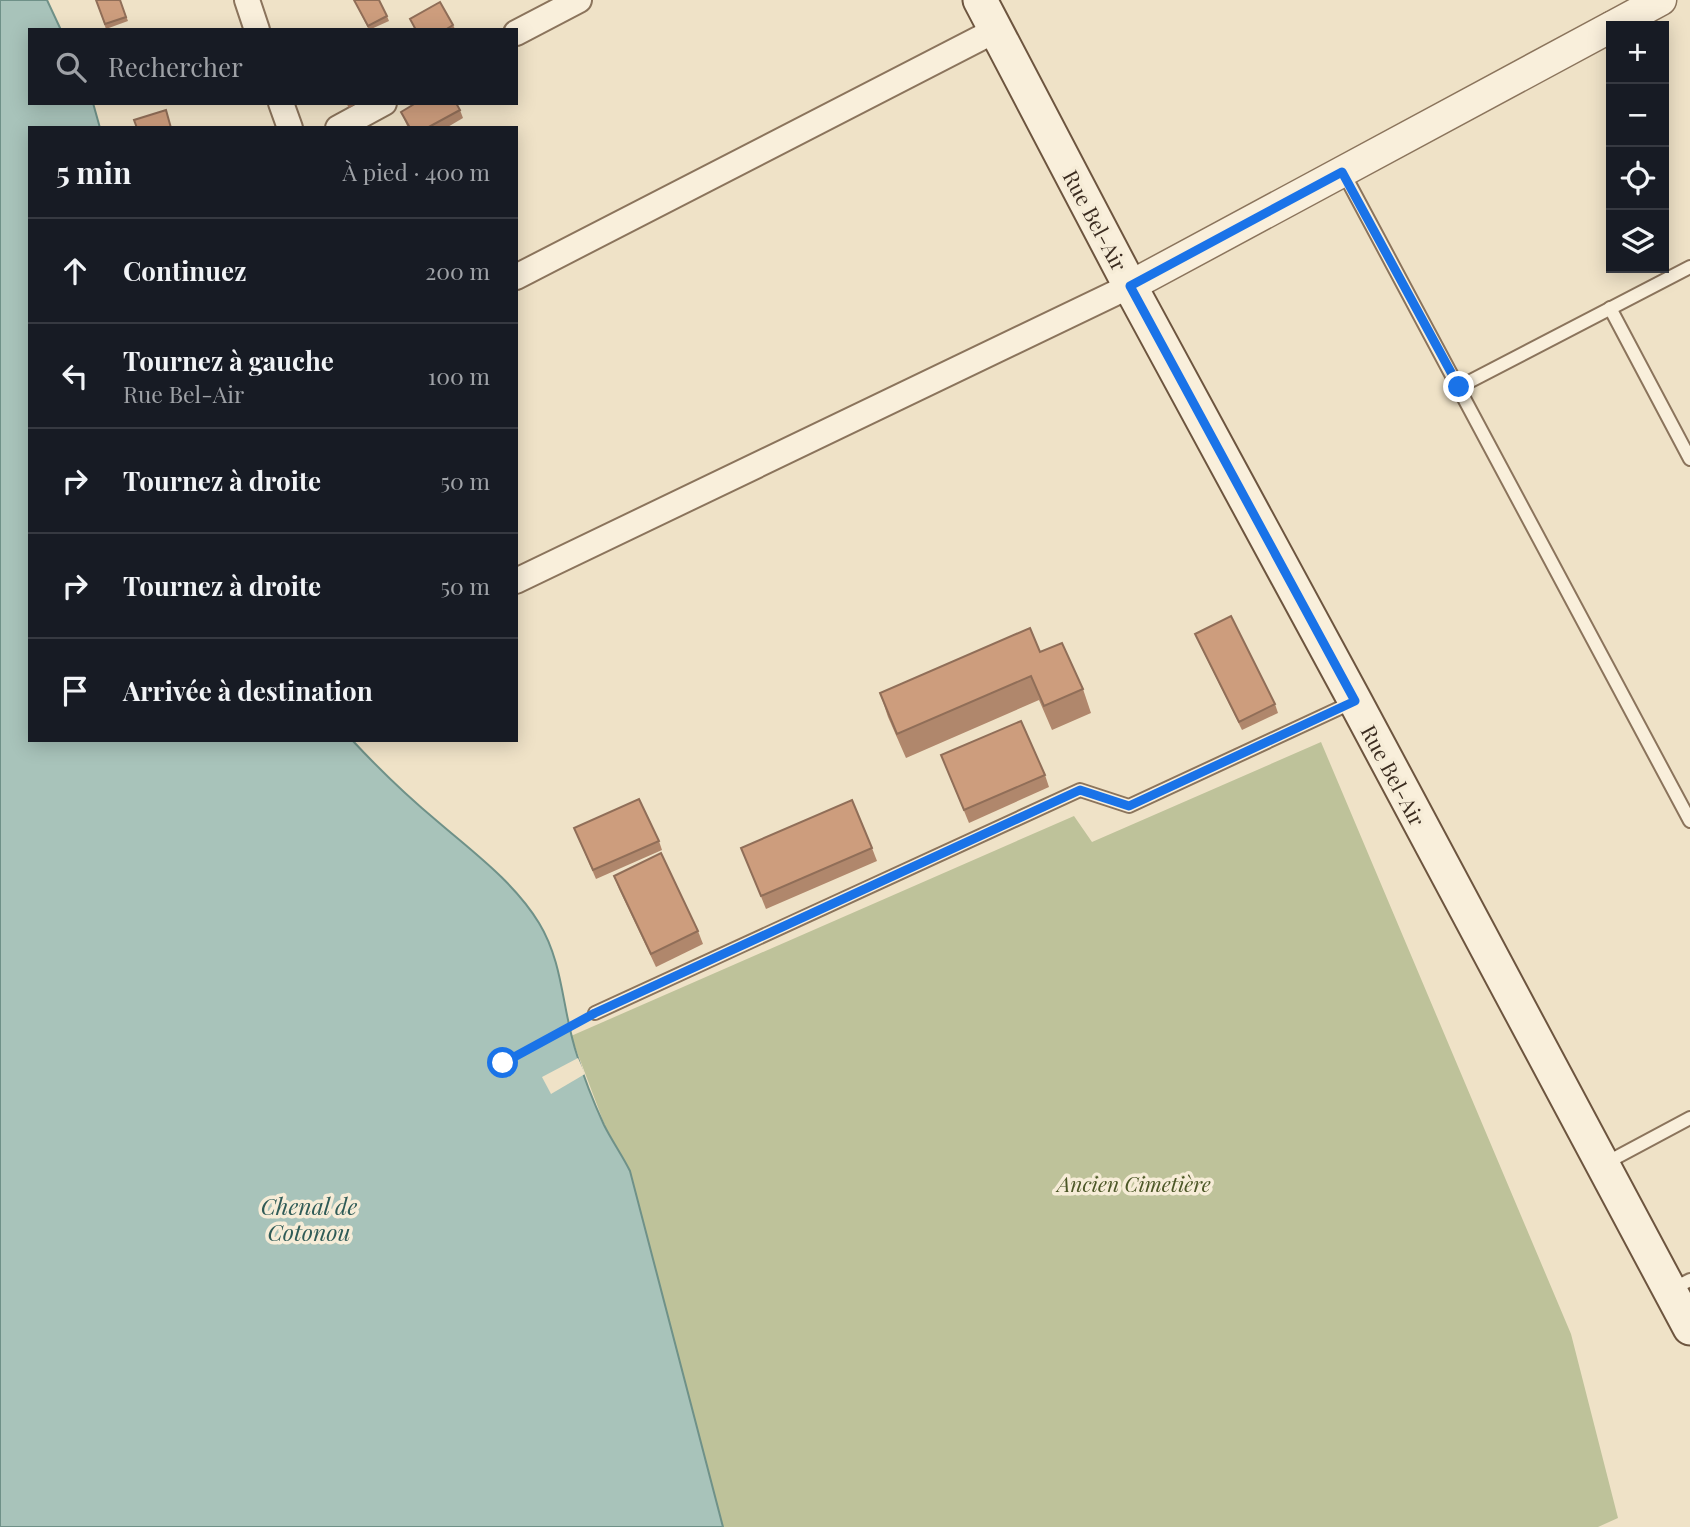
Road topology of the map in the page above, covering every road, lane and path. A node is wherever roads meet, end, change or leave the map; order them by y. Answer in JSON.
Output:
{"nodes":[{"id":1,"x":247,"y":0,"type":"edge"},
{"id":2,"x":579,"y":0,"type":"edge"},
{"id":3,"x":980,"y":0,"type":"edge"},
{"id":4,"x":1661,"y":0,"type":"edge"},
{"id":5,"x":1623,"y":21,"type":"edge"},
{"id":6,"x":256,"y":28,"type":"edge"},
{"id":7,"x":996,"y":30,"type":"junction"},
{"id":8,"x":1606,"y":30,"type":"edge"},
{"id":9,"x":518,"y":32,"type":"edge"},
{"id":10,"x":282,"y":105,"type":"edge"},
{"id":11,"x":380,"y":105,"type":"edge"},
{"id":12,"x":289,"y":126,"type":"edge"},
{"id":13,"x":342,"y":126,"type":"edge"},
{"id":14,"x":1342,"y":172,"type":"junction"},
{"id":15,"x":1690,"y":267,"type":"edge"},
{"id":16,"x":518,"y":276,"type":"edge"},
{"id":17,"x":1130,"y":286,"type":"junction"},
{"id":18,"x":1610,"y":308,"type":"junction"},
{"id":19,"x":1459,"y":387,"type":"junction"},
{"id":20,"x":1690,"y":459,"type":"edge"},
{"id":21,"x":518,"y":580,"type":"edge"},
{"id":22,"x":1355,"y":701,"type":"junction"},
{"id":23,"x":1690,"y":821,"type":"edge"},
{"id":24,"x":595,"y":1013,"type":"joint"},
{"id":25,"x":503,"y":1063,"type":"dead end"},
{"id":26,"x":1690,"y":1118,"type":"edge"},
{"id":27,"x":1602,"y":1165,"type":"junction"},
{"id":28,"x":1680,"y":1285,"type":"edge"},
{"id":29,"x":1690,"y":1328,"type":"edge"}],
"edges":[{"from":1,"to":6,"type":"street"},
{"from":2,"to":9,"type":"street"},
{"from":3,"to":7,"type":"main road","name":"Rue Bel-Air"},
{"from":4,"to":5,"type":"street"},
{"from":7,"to":16,"type":"street"},
{"from":7,"to":17,"type":"main road","name":"Rue Bel-Air"},
{"from":8,"to":14,"type":"street"},
{"from":10,"to":12,"type":"street"},
{"from":11,"to":13,"type":"street"},
{"from":14,"to":17,"type":"street"},
{"from":14,"to":19,"type":"lane"},
{"from":15,"to":18,"type":"lane"},
{"from":17,"to":21,"type":"street"},
{"from":17,"to":22,"type":"main road","name":"Rue Bel-Air"},
{"from":18,"to":19,"type":"lane"},
{"from":18,"to":20,"type":"lane"},
{"from":19,"to":23,"type":"lane"},
{"from":22,"to":24,"type":"lane"},
{"from":22,"to":27,"type":"main road","name":"Rue Bel-Air"},
{"from":24,"to":25,"type":"path"},
{"from":26,"to":27,"type":"lane"},
{"from":27,"to":28,"type":"main road","name":"Rue Bel-Air"},
{"from":28,"to":29,"type":"main road","name":"Rue Bel-Air"}]}
